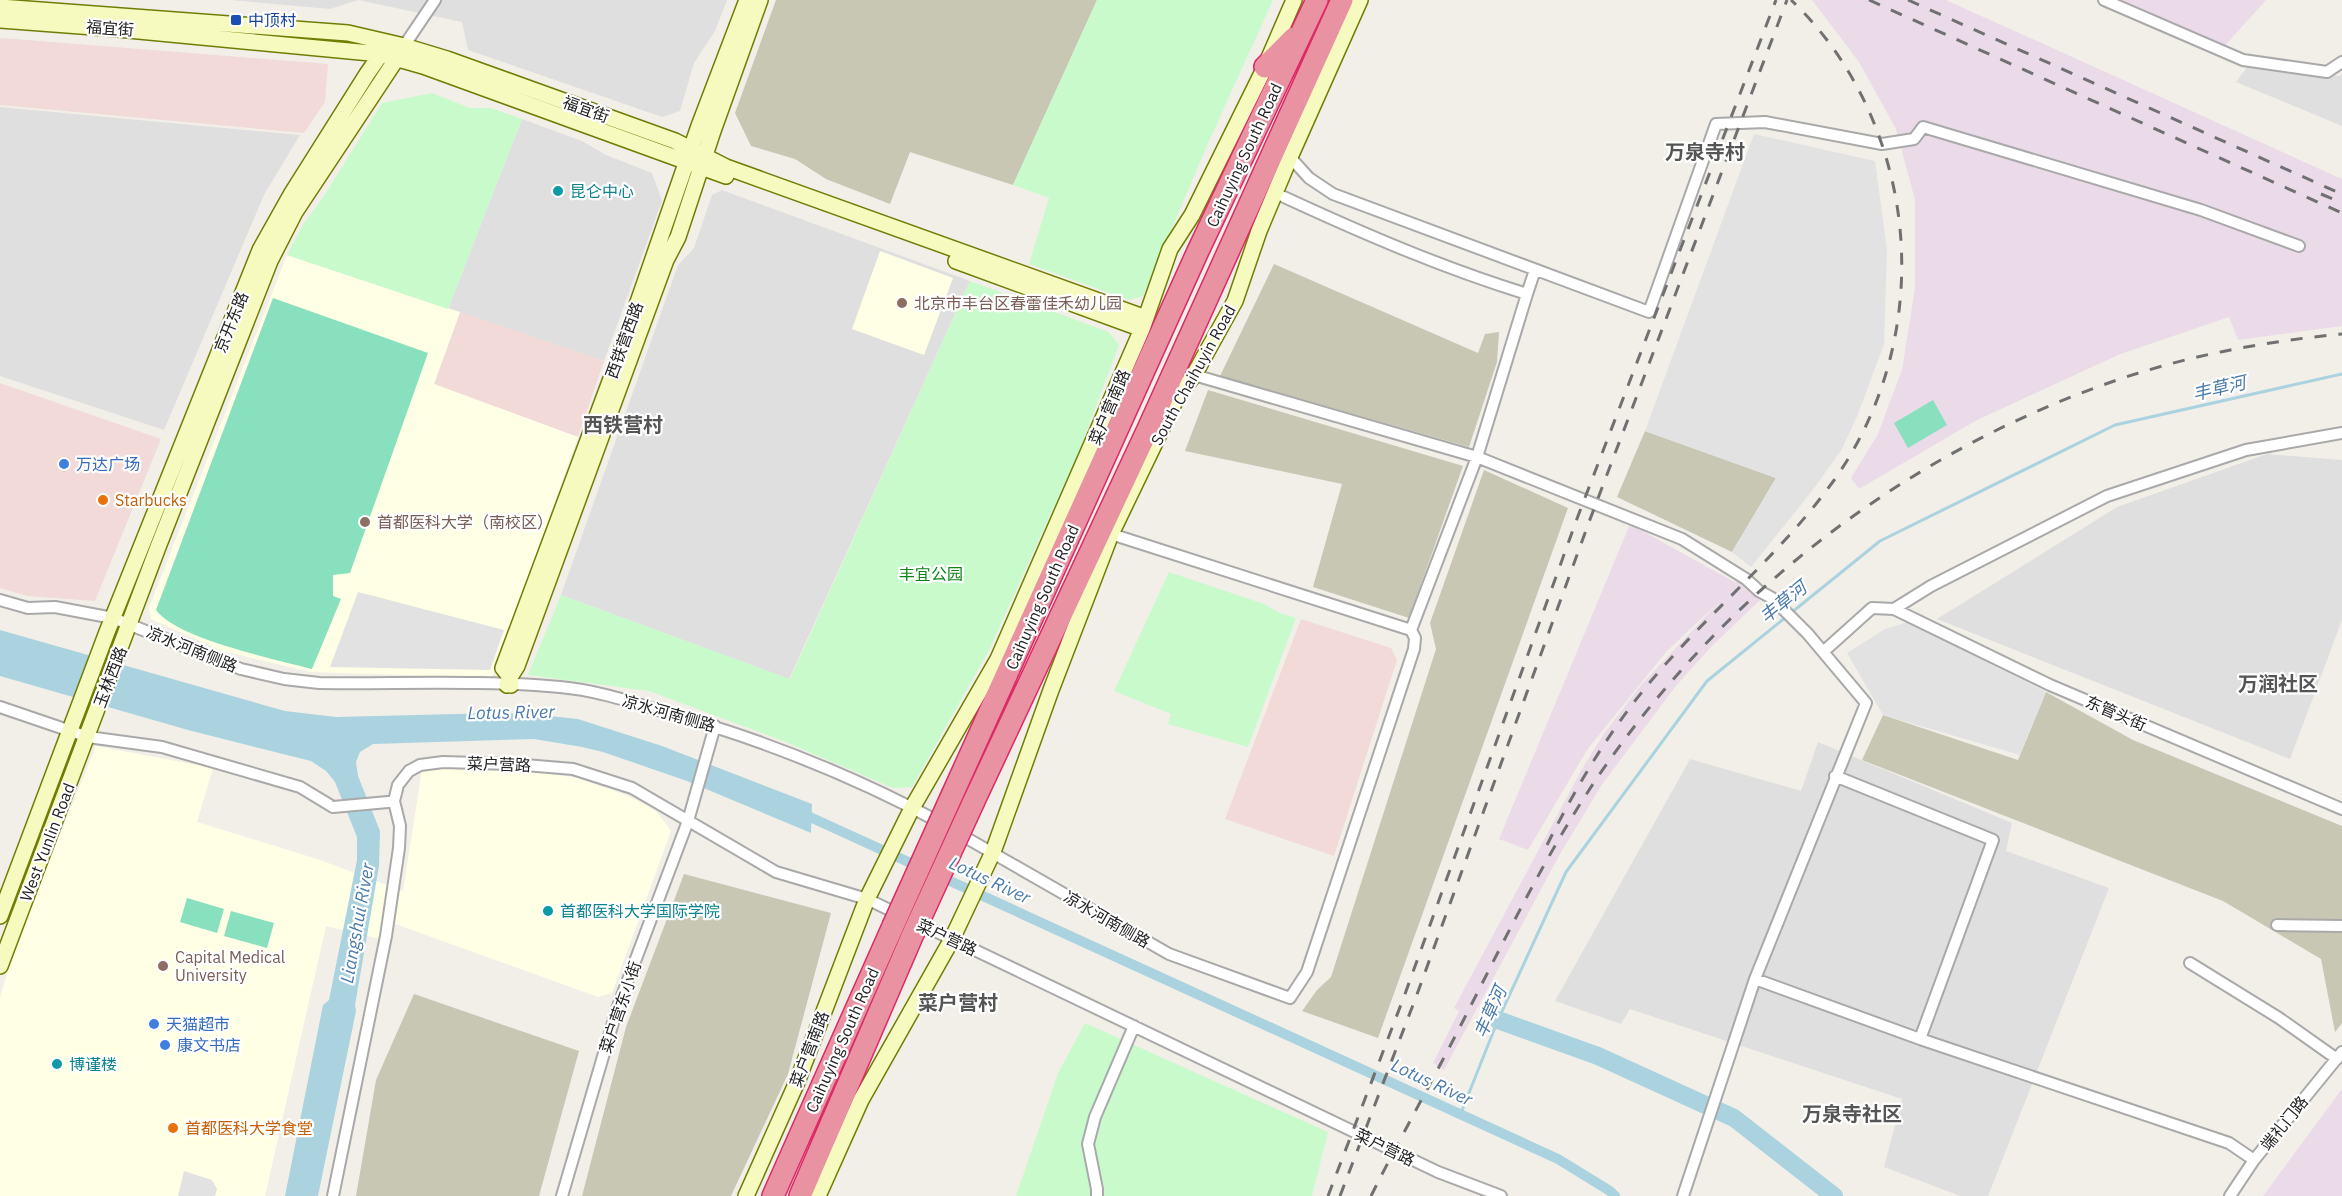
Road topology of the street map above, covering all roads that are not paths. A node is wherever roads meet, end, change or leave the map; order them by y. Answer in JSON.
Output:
{"nodes":[{"id":1,"x":435,"y":0,"type":"edge"},
{"id":2,"x":747,"y":0,"type":"edge"},
{"id":3,"x":760,"y":0,"type":"edge"},
{"id":4,"x":1294,"y":0,"type":"edge"},
{"id":5,"x":1317,"y":0,"type":"edge"},
{"id":6,"x":1342,"y":0,"type":"edge"},
{"id":7,"x":1360,"y":0,"type":"edge"},
{"id":8,"x":2104,"y":0,"type":"edge"},
{"id":9,"x":0,"y":6,"type":"edge"},
{"id":10,"x":0,"y":20,"type":"edge"},
{"id":11,"x":1305,"y":27,"type":"junction"},
{"id":12,"x":401,"y":52,"type":"junction"},
{"id":13,"x":381,"y":54,"type":"junction"},
{"id":14,"x":2342,"y":62,"type":"edge"},
{"id":15,"x":1265,"y":67,"type":"junction"},
{"id":16,"x":1290,"y":157,"type":"junction"},
{"id":17,"x":696,"y":159,"type":"junction"},
{"id":18,"x":1284,"y":197,"type":"dead end"},
{"id":19,"x":2299,"y":246,"type":"dead end"},
{"id":20,"x":1535,"y":270,"type":"junction"},
{"id":21,"x":1527,"y":294,"type":"junction"},
{"id":22,"x":1144,"y":324,"type":"junction"},
{"id":23,"x":1194,"y":375,"type":"junction"},
{"id":24,"x":1177,"y":397,"type":"junction"},
{"id":25,"x":1148,"y":429,"type":"junction"},
{"id":26,"x":2342,"y":433,"type":"edge"},
{"id":27,"x":1477,"y":457,"type":"junction"},
{"id":28,"x":1112,"y":534,"type":"junction"},
{"id":29,"x":0,"y":600,"type":"edge"},
{"id":30,"x":1894,"y":609,"type":"junction"},
{"id":31,"x":110,"y":625,"type":"junction"},
{"id":32,"x":1411,"y":630,"type":"junction"},
{"id":33,"x":128,"y":631,"type":"junction"},
{"id":34,"x":1823,"y":652,"type":"junction"},
{"id":35,"x":509,"y":682,"type":"junction"},
{"id":36,"x":0,"y":706,"type":"edge"},
{"id":37,"x":76,"y":713,"type":"joint"},
{"id":38,"x":95,"y":718,"type":"joint"},
{"id":39,"x":715,"y":726,"type":"junction"},
{"id":40,"x":69,"y":732,"type":"junction"},
{"id":41,"x":88,"y":737,"type":"junction"},
{"id":42,"x":1835,"y":776,"type":"junction"},
{"id":43,"x":391,"y":802,"type":"junction"},
{"id":44,"x":912,"y":808,"type":"junction"},
{"id":45,"x":2342,"y":809,"type":"edge"},
{"id":46,"x":688,"y":820,"type":"junction"},
{"id":47,"x":993,"y":852,"type":"junction"},
{"id":48,"x":867,"y":899,"type":"junction"},
{"id":49,"x":0,"y":916,"type":"edge"},
{"id":50,"x":2277,"y":925,"type":"dead end"},
{"id":51,"x":2342,"y":926,"type":"edge"},
{"id":52,"x":952,"y":939,"type":"junction"},
{"id":53,"x":2190,"y":963,"type":"dead end"},
{"id":54,"x":0,"y":966,"type":"edge"},
{"id":55,"x":1755,"y":979,"type":"junction"},
{"id":56,"x":1134,"y":1026,"type":"junction"},
{"id":57,"x":1920,"y":1039,"type":"junction"},
{"id":58,"x":2339,"y":1056,"type":"edge"},
{"id":59,"x":2254,"y":1160,"type":"junction"},
{"id":60,"x":333,"y":1196,"type":"edge"},
{"id":61,"x":562,"y":1196,"type":"edge"},
{"id":62,"x":746,"y":1196,"type":"edge"},
{"id":63,"x":772,"y":1196,"type":"edge"},
{"id":64,"x":800,"y":1196,"type":"edge"},
{"id":65,"x":818,"y":1196,"type":"edge"},
{"id":66,"x":1097,"y":1196,"type":"edge"},
{"id":67,"x":1502,"y":1196,"type":"edge"},
{"id":68,"x":1683,"y":1196,"type":"edge"},
{"id":69,"x":2230,"y":1196,"type":"edge"}],
"edges":[{"from":1,"to":12,"type":"street","name":"京开东路"},
{"from":2,"to":17,"type":"street","name":"西铁营西路"},
{"from":3,"to":17,"type":"street","name":"西铁营西路"},
{"from":4,"to":15,"type":"street","name":"菜户营南路"},
{"from":5,"to":11,"type":"highway","name":"Caihuying South Road"},
{"from":6,"to":25,"type":"highway","name":"Caihuying South Road"},
{"from":7,"to":16,"type":"street","name":"South Chaihuyin Road"},
{"from":8,"to":14,"type":"street"},
{"from":9,"to":12,"type":"street","name":"福宜街"},
{"from":10,"to":13,"type":"street","name":"福宜街"},
{"from":11,"to":15,"type":"highway"},
{"from":11,"to":63,"type":"highway","name":"Caihuying South Road","bridge":true},
{"from":12,"to":13,"type":"street"},
{"from":12,"to":17,"type":"street","name":"福宜街"},
{"from":12,"to":33,"type":"street","name":"京开东路"},
{"from":13,"to":31,"type":"street","name":"京开东路"},
{"from":15,"to":22,"type":"street","name":"菜户营南路"},
{"from":16,"to":20,"type":"street"},
{"from":16,"to":23,"type":"street","name":"South Chaihuyin Road"},
{"from":17,"to":22,"type":"street","name":"福宜街"},
{"from":17,"to":35,"type":"street","name":"西铁营西路"},
{"from":18,"to":21,"type":"street"},
{"from":19,"to":20,"type":"street"},
{"from":20,"to":21,"type":"street"},
{"from":21,"to":27,"type":"street"},
{"from":22,"to":44,"type":"street","name":"菜户营南路"},
{"from":23,"to":24,"type":"street","name":"South Chaihuyin Road"},
{"from":23,"to":27,"type":"street"},
{"from":24,"to":25,"type":"highway"},
{"from":24,"to":28,"type":"street","name":"South Chaihuyin Road"},
{"from":25,"to":64,"type":"highway","name":"Caihuying South Road","bridge":true},
{"from":26,"to":30,"type":"street"},
{"from":27,"to":32,"type":"street"},
{"from":27,"to":34,"type":"street"},
{"from":28,"to":32,"type":"street"},
{"from":28,"to":47,"type":"street","name":"South Chaihuyin Road"},
{"from":29,"to":31,"type":"street","name":"凉水河南侧路"},
{"from":30,"to":34,"type":"street"},
{"from":30,"to":45,"type":"street","name":"东管头街"},
{"from":31,"to":33,"type":"street","name":"凉水河南侧路"},
{"from":31,"to":37,"type":"street","name":"玉林西路"},
{"from":32,"to":47,"type":"street","name":"凉水河南侧路"},
{"from":33,"to":35,"type":"street","name":"凉水河南侧路"},
{"from":33,"to":38,"type":"street","name":"玉林西路"},
{"from":34,"to":42,"type":"street"},
{"from":35,"to":39,"type":"street","name":"凉水河南侧路"},
{"from":36,"to":40,"type":"street"},
{"from":37,"to":40,"type":"street","name":"West Yunlin Road"},
{"from":38,"to":41,"type":"street","name":"West Yunlin Road"},
{"from":39,"to":44,"type":"street","name":"凉水河南侧路"},
{"from":39,"to":46,"type":"street","name":"菜户营东小街"},
{"from":40,"to":41,"type":"street"},
{"from":40,"to":49,"type":"street","name":"West Yunlin Road"},
{"from":41,"to":43,"type":"street","bridge":true},
{"from":41,"to":54,"type":"street","name":"West Yunlin Road"},
{"from":42,"to":55,"type":"street"},
{"from":42,"to":57,"type":"street"},
{"from":43,"to":46,"type":"street","name":"菜户营路"},
{"from":43,"to":60,"type":"street"},
{"from":44,"to":47,"type":"street","name":"凉水河南侧路"},
{"from":44,"to":48,"type":"street","name":"菜户营南路"},
{"from":46,"to":48,"type":"street","name":"菜户营路"},
{"from":46,"to":61,"type":"street","name":"菜户营东小街"},
{"from":47,"to":52,"type":"street","name":"South Chaihuyin Road"},
{"from":48,"to":52,"type":"street","name":"菜户营路"},
{"from":48,"to":62,"type":"street","name":"菜户营南路"},
{"from":50,"to":51,"type":"street"},
{"from":52,"to":56,"type":"street","name":"菜户营路"},
{"from":52,"to":65,"type":"street"},
{"from":53,"to":58,"type":"street"},
{"from":55,"to":57,"type":"street"},
{"from":55,"to":68,"type":"street"},
{"from":56,"to":66,"type":"street"},
{"from":56,"to":67,"type":"street","name":"菜户营路"},
{"from":57,"to":59,"type":"street"},
{"from":58,"to":59,"type":"street","name":"端礼门路"},
{"from":59,"to":69,"type":"street","name":"端礼门路"}]}
